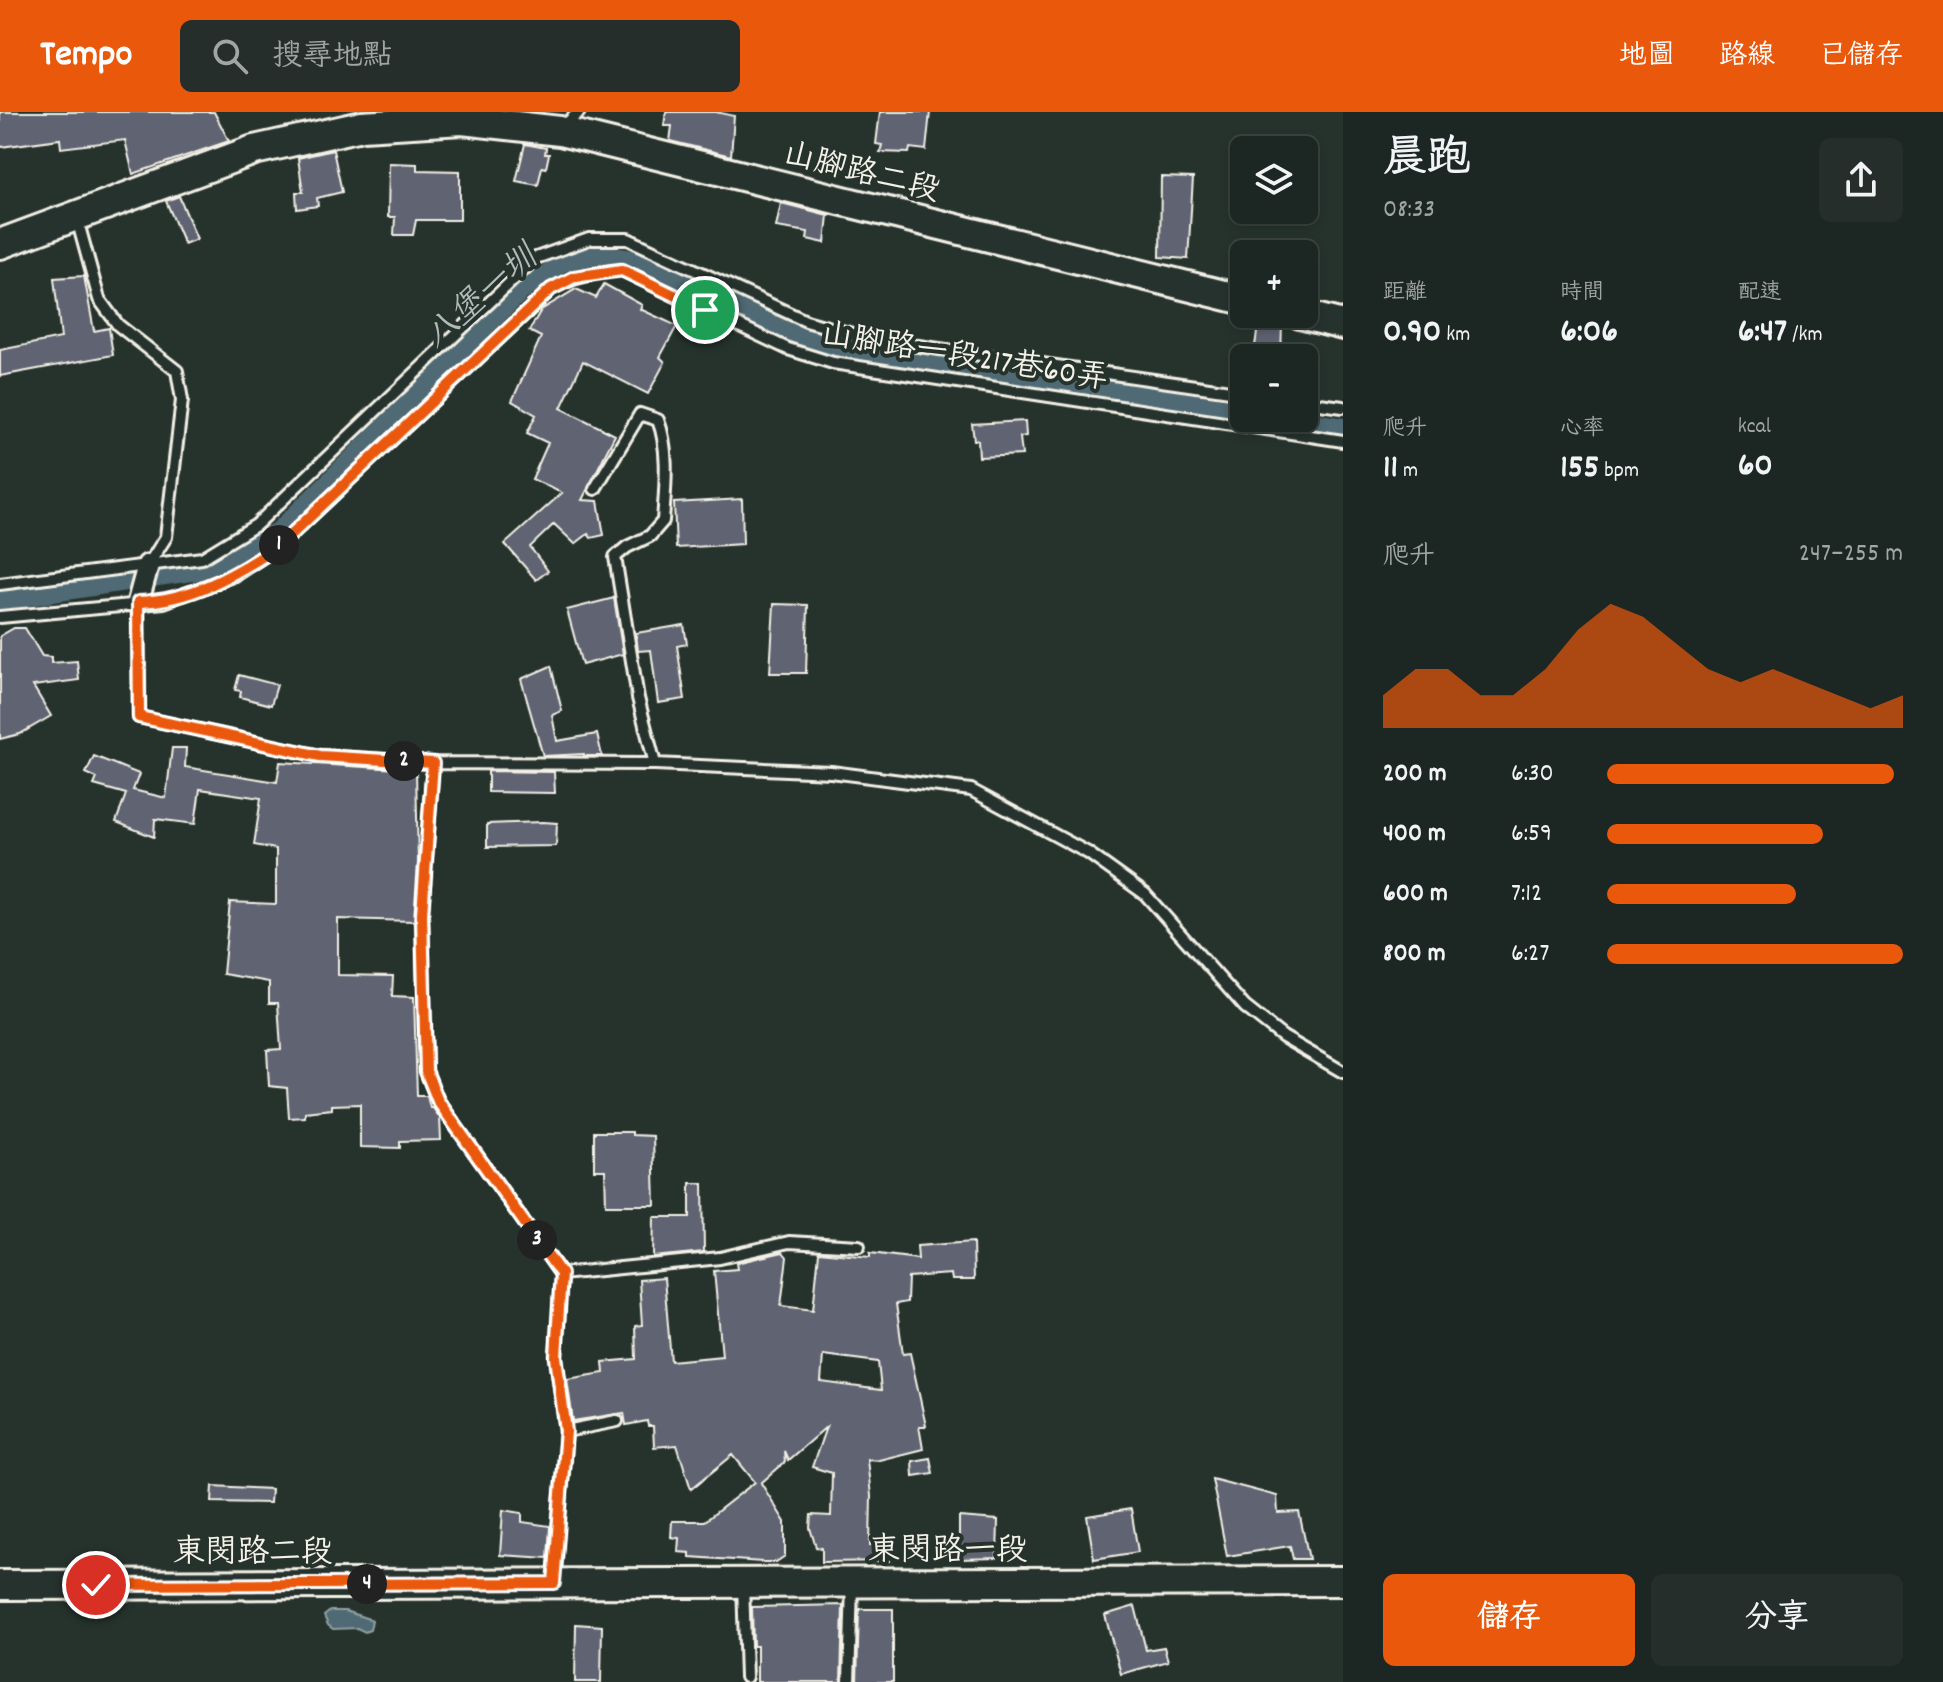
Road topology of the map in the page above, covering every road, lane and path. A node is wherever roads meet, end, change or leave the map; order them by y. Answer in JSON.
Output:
{"nodes":[{"id":1,"x":570,"y":121,"type":"edge"},
{"id":2,"x":75,"y":215,"type":"junction"},
{"id":3,"x":0,"y":244,"type":"edge"},
{"id":4,"x":1230,"y":296,"type":"edge"},
{"id":5,"x":1318,"y":319,"type":"edge"},
{"id":6,"x":1343,"y":325,"type":"edge"},
{"id":7,"x":1230,"y":391,"type":"edge"},
{"id":8,"x":1318,"y":404,"type":"edge"},
{"id":9,"x":1343,"y":407,"type":"edge"},
{"id":10,"x":1343,"y":441,"type":"edge"},
{"id":11,"x":595,"y":489,"type":"dead end"},
{"id":12,"x":148,"y":565,"type":"junction"},
{"id":13,"x":0,"y":584,"type":"edge"},
{"id":14,"x":138,"y":602,"type":"junction"},
{"id":15,"x":0,"y":617,"type":"edge"},
{"id":16,"x":433,"y":763,"type":"junction"},
{"id":17,"x":655,"y":764,"type":"junction"},
{"id":18,"x":1343,"y":1072,"type":"edge"},
{"id":19,"x":859,"y":1246,"type":"dead end"},
{"id":20,"x":561,"y":1274,"type":"junction"},
{"id":21,"x":617,"y":1421,"type":"dead end"},
{"id":22,"x":566,"y":1431,"type":"junction"},
{"id":23,"x":1343,"y":1581,"type":"edge"},
{"id":24,"x":743,"y":1582,"type":"junction"},
{"id":25,"x":554,"y":1583,"type":"junction"},
{"id":26,"x":852,"y":1583,"type":"junction"},
{"id":27,"x":0,"y":1585,"type":"edge"},
{"id":28,"x":746,"y":1677,"type":"dead end"},
{"id":29,"x":849,"y":1682,"type":"edge"}],
"edges":[{"from":1,"to":2,"type":"main road","name":"山腳路二段"},
{"from":1,"to":4,"type":"main road","name":"山腳路二段"},
{"from":2,"to":3,"type":"main road","name":"山腳路二段"},
{"from":2,"to":12,"type":"lane"},
{"from":5,"to":6,"type":"main road"},
{"from":7,"to":12,"type":"lane"},
{"from":8,"to":9,"type":"lane"},
{"from":10,"to":14,"type":"lane","name":"山腳路一段217巷60弄"},
{"from":11,"to":17,"type":"lane"},
{"from":12,"to":13,"type":"lane"},
{"from":12,"to":14,"type":"street"},
{"from":14,"to":15,"type":"lane","name":"山腳路一段217巷60弄"},
{"from":14,"to":16,"type":"lane"},
{"from":16,"to":17,"type":"lane"},
{"from":16,"to":20,"type":"lane"},
{"from":17,"to":18,"type":"lane"},
{"from":19,"to":20,"type":"lane"},
{"from":20,"to":22,"type":"lane"},
{"from":21,"to":22,"type":"lane"},
{"from":22,"to":25,"type":"lane"},
{"from":23,"to":26,"type":"main road","name":"東閔路一段"},
{"from":24,"to":25,"type":"main road","name":"東閔路一段"},
{"from":24,"to":26,"type":"main road","name":"東閔路一段"},
{"from":24,"to":28,"type":"lane"},
{"from":25,"to":27,"type":"main road","name":"東閔路二段"},
{"from":26,"to":29,"type":"lane"}]}
